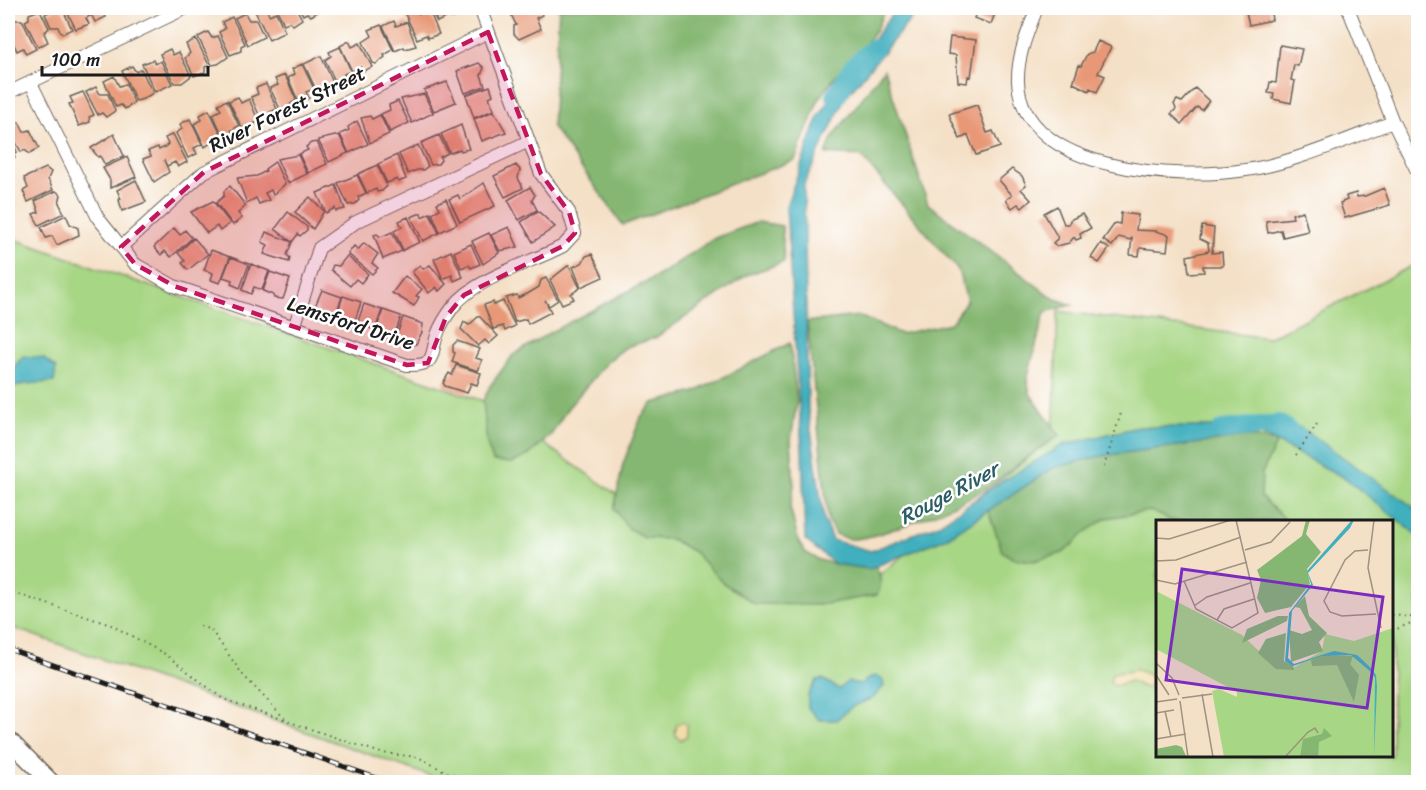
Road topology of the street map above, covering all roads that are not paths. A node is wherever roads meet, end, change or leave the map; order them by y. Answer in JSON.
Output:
{"nodes":[{"id":1,"x":186,"y":8,"type":"edge"},
{"id":2,"x":480,"y":8,"type":"edge"},
{"id":3,"x":1037,"y":8,"type":"edge"},
{"id":4,"x":1348,"y":8,"type":"edge"},
{"id":5,"x":488,"y":32,"type":"junction"},
{"id":6,"x":31,"y":83,"type":"junction"},
{"id":7,"x":8,"y":93,"type":"edge"},
{"id":8,"x":1393,"y":123,"type":"junction"},
{"id":9,"x":529,"y":141,"type":"junction"},
{"id":10,"x":1419,"y":173,"type":"edge"},
{"id":11,"x":121,"y":247,"type":"junction"},
{"id":12,"x":295,"y":325,"type":"junction"},
{"id":13,"x":8,"y":739,"type":"edge"},
{"id":14,"x":51,"y":783,"type":"edge"}],
"edges":[{"from":1,"to":6,"type":"street"},
{"from":2,"to":5,"type":"street","name":"Lemsford Drive"},
{"from":3,"to":8,"type":"street"},
{"from":4,"to":8,"type":"street"},
{"from":5,"to":9,"type":"street","name":"Lemsford Drive"},
{"from":5,"to":11,"type":"street","name":"River Forest Street"},
{"from":6,"to":7,"type":"street"},
{"from":6,"to":11,"type":"street","name":"Lemsford Drive"},
{"from":8,"to":10,"type":"street"},
{"from":9,"to":12,"type":"street"},
{"from":9,"to":12,"type":"street","name":"Lemsford Drive"},
{"from":11,"to":12,"type":"street","name":"Lemsford Drive"},
{"from":13,"to":14,"type":"street"}]}
